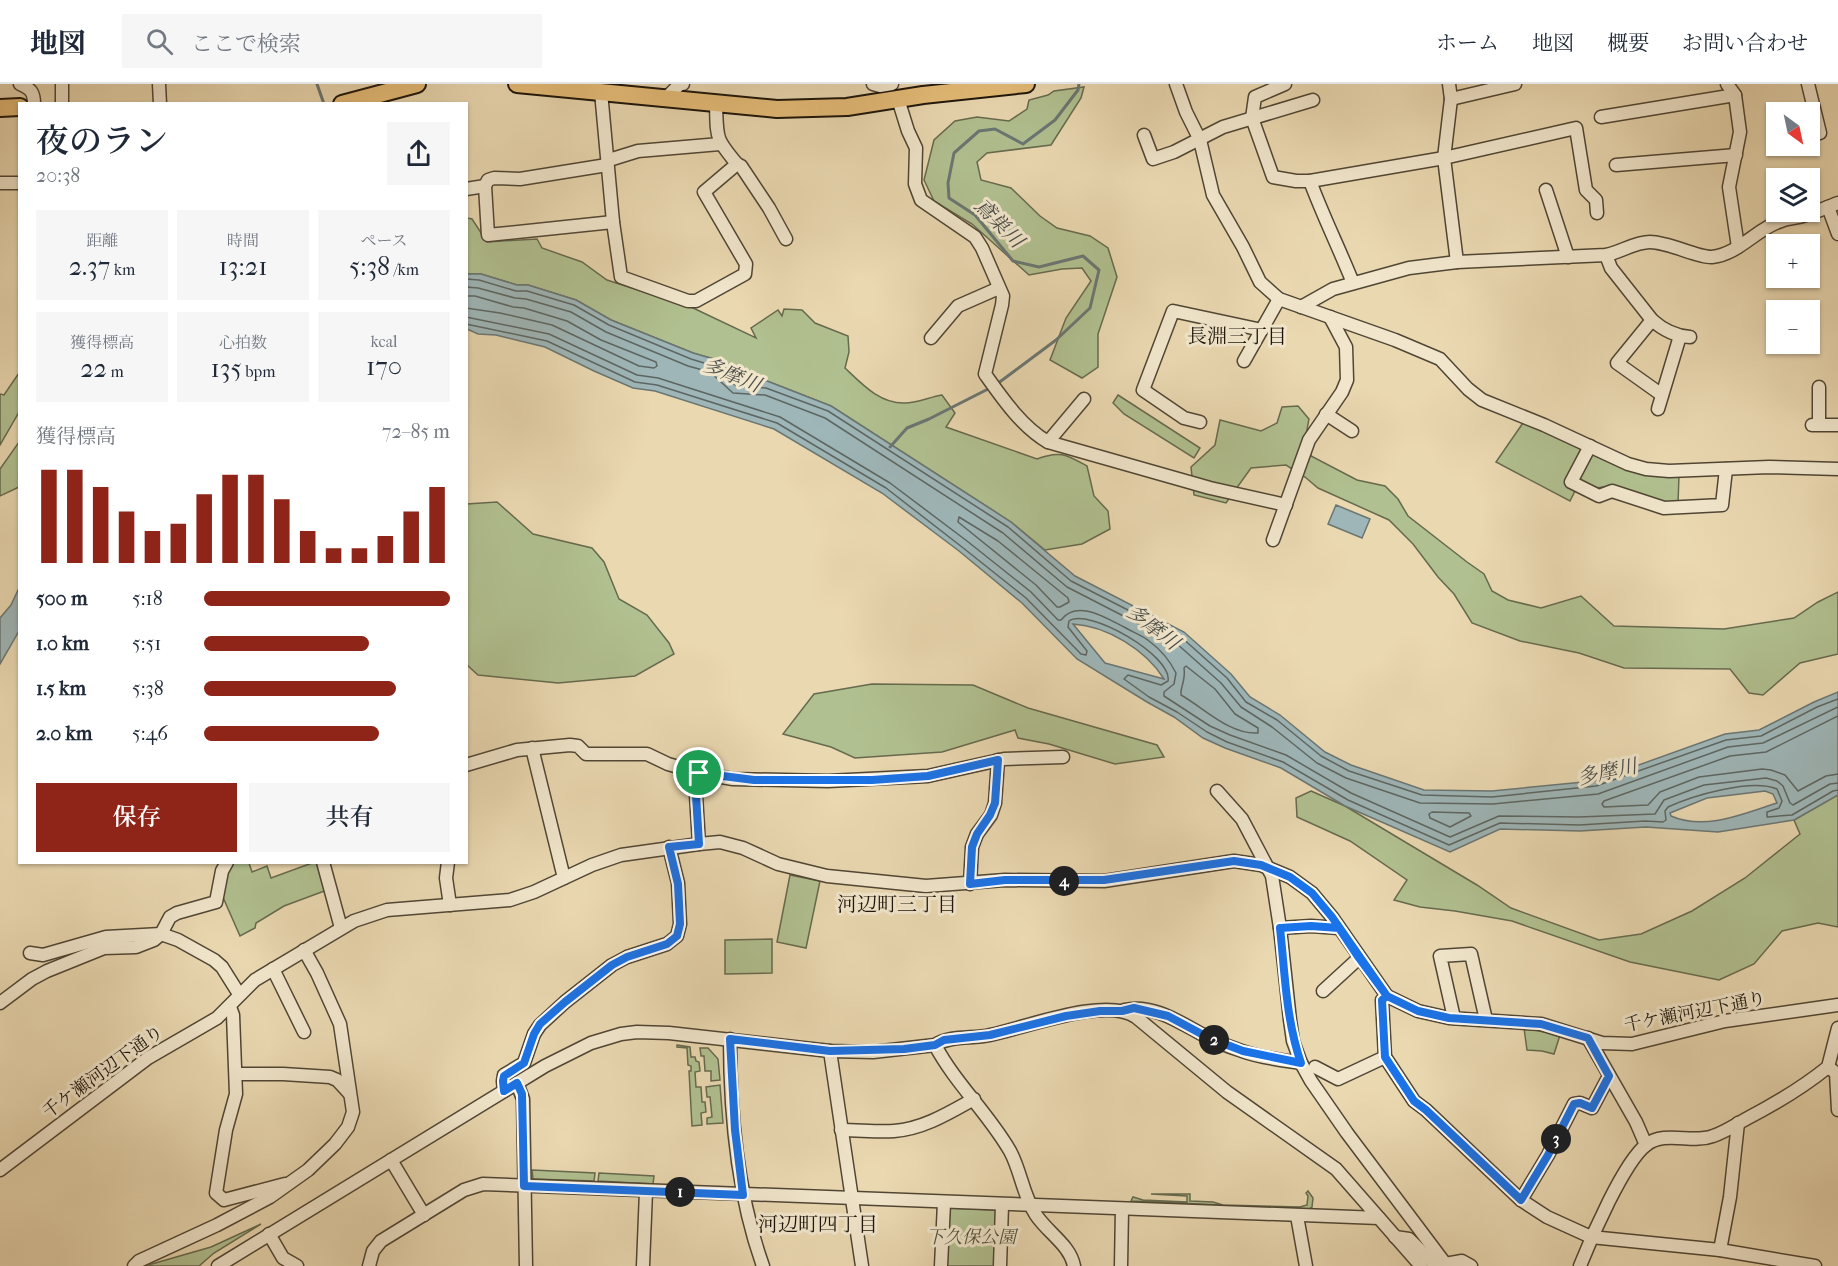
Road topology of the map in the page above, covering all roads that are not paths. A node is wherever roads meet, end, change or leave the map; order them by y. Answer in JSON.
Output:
{"nodes":[{"id":1,"x":20,"y":84,"type":"edge"},
{"id":2,"x":62,"y":84,"type":"edge"},
{"id":3,"x":159,"y":84,"type":"edge"},
{"id":4,"x":417,"y":84,"type":"edge"},
{"id":5,"x":519,"y":84,"type":"edge"},
{"id":6,"x":683,"y":84,"type":"edge"},
{"id":7,"x":873,"y":84,"type":"edge"},
{"id":8,"x":1026,"y":84,"type":"edge"},
{"id":9,"x":1176,"y":84,"type":"edge"},
{"id":10,"x":1285,"y":84,"type":"edge"},
{"id":11,"x":1449,"y":84,"type":"edge"},
{"id":12,"x":1515,"y":84,"type":"edge"},
{"id":13,"x":1727,"y":84,"type":"edge"},
{"id":14,"x":1808,"y":84,"type":"edge"},
{"id":15,"x":966,"y":87,"type":"edge"},
{"id":16,"x":895,"y":91,"type":"edge"},
{"id":17,"x":601,"y":92,"type":"junction"},
{"id":18,"x":1735,"y":95,"type":"junction"},
{"id":19,"x":664,"y":99,"type":"junction"},
{"id":20,"x":1451,"y":99,"type":"junction"},
{"id":21,"x":1313,"y":100,"type":"dead end"},
{"id":22,"x":34,"y":102,"type":"edge"},
{"id":23,"x":62,"y":102,"type":"edge"},
{"id":24,"x":159,"y":102,"type":"edge"},
{"id":25,"x":350,"y":102,"type":"edge"},
{"id":26,"x":1812,"y":102,"type":"edge"},
{"id":27,"x":716,"y":104,"type":"junction"},
{"id":28,"x":18,"y":107,"type":"edge"},
{"id":29,"x":0,"y":108,"type":"edge"},
{"id":30,"x":1600,"y":117,"type":"dead end"},
{"id":31,"x":1252,"y":118,"type":"junction"},
{"id":32,"x":1144,"y":135,"type":"dead end"},
{"id":33,"x":1200,"y":140,"type":"junction"},
{"id":34,"x":720,"y":144,"type":"junction"},
{"id":35,"x":1736,"y":155,"type":"junction"},
{"id":36,"x":1444,"y":158,"type":"junction"},
{"id":37,"x":608,"y":163,"type":"junction"},
{"id":38,"x":737,"y":164,"type":"junction"},
{"id":39,"x":1616,"y":165,"type":"dead end"},
{"id":40,"x":1310,"y":181,"type":"junction"},
{"id":41,"x":0,"y":183,"type":"edge"},
{"id":42,"x":18,"y":183,"type":"edge"},
{"id":43,"x":485,"y":186,"type":"junction"},
{"id":44,"x":468,"y":189,"type":"edge"},
{"id":45,"x":1546,"y":190,"type":"dead end"},
{"id":46,"x":1833,"y":205,"type":"edge"},
{"id":47,"x":1597,"y":213,"type":"dead end"},
{"id":48,"x":613,"y":222,"type":"junction"},
{"id":49,"x":1838,"y":234,"type":"edge"},
{"id":50,"x":786,"y":239,"type":"dead end"},
{"id":51,"x":1738,"y":247,"type":"junction"},
{"id":52,"x":1606,"y":255,"type":"junction"},
{"id":53,"x":1568,"y":257,"type":"junction"},
{"id":54,"x":1457,"y":262,"type":"junction"},
{"id":55,"x":1353,"y":283,"type":"junction"},
{"id":56,"x":999,"y":288,"type":"junction"},
{"id":57,"x":1279,"y":299,"type":"junction"},
{"id":58,"x":1301,"y":307,"type":"junction"},
{"id":59,"x":1330,"y":317,"type":"junction"},
{"id":60,"x":1652,"y":320,"type":"junction"},
{"id":61,"x":1262,"y":330,"type":"junction"},
{"id":62,"x":931,"y":339,"type":"dead end"},
{"id":63,"x":1245,"y":361,"type":"dead end"},
{"id":64,"x":1819,"y":387,"type":"dead end"},
{"id":65,"x":1662,"y":395,"type":"junction"},
{"id":66,"x":1084,"y":399,"type":"dead end"},
{"id":67,"x":1658,"y":409,"type":"dead end"},
{"id":68,"x":1326,"y":414,"type":"junction"},
{"id":69,"x":1200,"y":422,"type":"dead end"},
{"id":70,"x":1838,"y":425,"type":"edge"},
{"id":71,"x":1352,"y":431,"type":"dead end"},
{"id":72,"x":1048,"y":442,"type":"junction"},
{"id":73,"x":1590,"y":446,"type":"junction"},
{"id":74,"x":1726,"y":469,"type":"junction"},
{"id":75,"x":1838,"y":469,"type":"edge"},
{"id":76,"x":1286,"y":505,"type":"junction"},
{"id":77,"x":1273,"y":540,"type":"dead end"},
{"id":78,"x":532,"y":748,"type":"junction"},
{"id":79,"x":1063,"y":757,"type":"dead end"},
{"id":80,"x":998,"y":760,"type":"junction"},
{"id":81,"x":468,"y":764,"type":"edge"},
{"id":82,"x":699,"y":773,"type":"junction"},
{"id":83,"x":1217,"y":791,"type":"dead end"},
{"id":84,"x":699,"y":844,"type":"junction"},
{"id":85,"x":669,"y":847,"type":"junction"},
{"id":86,"x":226,"y":864,"type":"edge"},
{"id":87,"x":324,"y":864,"type":"edge"},
{"id":88,"x":448,"y":864,"type":"edge"},
{"id":89,"x":1269,"y":869,"type":"junction"},
{"id":90,"x":564,"y":878,"type":"junction"},
{"id":91,"x":970,"y":884,"type":"junction"},
{"id":92,"x":450,"y":905,"type":"junction"},
{"id":93,"x":341,"y":928,"type":"junction"},
{"id":94,"x":1280,"y":928,"type":"junction"},
{"id":95,"x":1339,"y":928,"type":"junction"},
{"id":96,"x":161,"y":934,"type":"junction"},
{"id":97,"x":304,"y":950,"type":"junction"},
{"id":98,"x":30,"y":953,"type":"dead end"},
{"id":99,"x":1359,"y":958,"type":"junction"},
{"id":100,"x":273,"y":969,"type":"junction"},
{"id":101,"x":1323,"y":991,"type":"dead end"},
{"id":102,"x":239,"y":994,"type":"junction"},
{"id":103,"x":1387,"y":996,"type":"junction"},
{"id":104,"x":0,"y":1003,"type":"edge"},
{"id":105,"x":1838,"y":1005,"type":"edge"},
{"id":106,"x":230,"y":1007,"type":"junction"},
{"id":107,"x":1122,"y":1011,"type":"junction"},
{"id":108,"x":1454,"y":1018,"type":"junction"},
{"id":109,"x":1486,"y":1020,"type":"junction"},
{"id":110,"x":1838,"y":1028,"type":"edge"},
{"id":111,"x":304,"y":1032,"type":"dead end"},
{"id":112,"x":1588,"y":1038,"type":"junction"},
{"id":113,"x":730,"y":1039,"type":"junction"},
{"id":114,"x":935,"y":1045,"type":"junction"},
{"id":115,"x":830,"y":1051,"type":"junction"},
{"id":116,"x":1385,"y":1057,"type":"junction"},
{"id":117,"x":1301,"y":1063,"type":"junction"},
{"id":118,"x":1315,"y":1067,"type":"dead end"},
{"id":119,"x":1828,"y":1067,"type":"junction"},
{"id":120,"x":236,"y":1074,"type":"junction"},
{"id":121,"x":1609,"y":1076,"type":"junction"},
{"id":122,"x":517,"y":1083,"type":"junction"},
{"id":123,"x":504,"y":1091,"type":"junction"},
{"id":124,"x":348,"y":1093,"type":"junction"},
{"id":125,"x":974,"y":1099,"type":"junction"},
{"id":126,"x":1838,"y":1110,"type":"edge"},
{"id":127,"x":1738,"y":1123,"type":"junction"},
{"id":128,"x":842,"y":1130,"type":"junction"},
{"id":129,"x":1646,"y":1145,"type":"junction"},
{"id":130,"x":391,"y":1160,"type":"junction"},
{"id":131,"x":0,"y":1170,"type":"edge"},
{"id":132,"x":289,"y":1183,"type":"junction"},
{"id":133,"x":524,"y":1186,"type":"junction"},
{"id":134,"x":646,"y":1191,"type":"junction"},
{"id":135,"x":743,"y":1195,"type":"junction"},
{"id":136,"x":852,"y":1199,"type":"junction"},
{"id":137,"x":1521,"y":1200,"type":"junction"},
{"id":138,"x":944,"y":1203,"type":"junction"},
{"id":139,"x":1002,"y":1205,"type":"junction"},
{"id":140,"x":1031,"y":1206,"type":"junction"},
{"id":141,"x":1122,"y":1209,"type":"junction"},
{"id":142,"x":424,"y":1215,"type":"junction"},
{"id":143,"x":1297,"y":1216,"type":"junction"},
{"id":144,"x":1379,"y":1218,"type":"junction"},
{"id":145,"x":269,"y":1234,"type":"junction"},
{"id":146,"x":1395,"y":1237,"type":"junction"},
{"id":147,"x":1591,"y":1237,"type":"junction"},
{"id":148,"x":1720,"y":1250,"type":"junction"},
{"id":149,"x":1443,"y":1265,"type":"edge"},
{"id":150,"x":134,"y":1266,"type":"edge"},
{"id":151,"x":218,"y":1266,"type":"edge"},
{"id":152,"x":297,"y":1266,"type":"edge"},
{"id":153,"x":369,"y":1266,"type":"edge"},
{"id":154,"x":526,"y":1266,"type":"edge"},
{"id":155,"x":643,"y":1266,"type":"edge"},
{"id":156,"x":763,"y":1266,"type":"edge"},
{"id":157,"x":862,"y":1266,"type":"edge"},
{"id":158,"x":941,"y":1266,"type":"edge"},
{"id":159,"x":1000,"y":1266,"type":"edge"},
{"id":160,"x":1074,"y":1266,"type":"edge"},
{"id":161,"x":1121,"y":1266,"type":"edge"},
{"id":162,"x":1306,"y":1266,"type":"edge"},
{"id":163,"x":1421,"y":1266,"type":"edge"},
{"id":164,"x":1471,"y":1266,"type":"edge"},
{"id":165,"x":1580,"y":1266,"type":"edge"},
{"id":166,"x":1815,"y":1266,"type":"edge"}],
"edges":[{"from":1,"to":22,"type":"street"},
{"from":2,"to":23,"type":"street"},
{"from":3,"to":24,"type":"street"},
{"from":4,"to":25,"type":"highway"},
{"from":5,"to":17,"type":"highway"},
{"from":6,"to":19,"type":"street"},
{"from":7,"to":16,"type":"street"},
{"from":8,"to":15,"type":"highway"},
{"from":9,"to":33,"type":"street"},
{"from":10,"to":31,"type":"street"},
{"from":11,"to":20,"type":"street"},
{"from":12,"to":20,"type":"street"},
{"from":13,"to":18,"type":"street"},
{"from":14,"to":26,"type":"street"},
{"from":15,"to":16,"type":"highway"},
{"from":16,"to":27,"type":"highway"},
{"from":16,"to":56,"type":"street"},
{"from":17,"to":19,"type":"highway"},
{"from":17,"to":37,"type":"street"},
{"from":18,"to":30,"type":"street"},
{"from":18,"to":35,"type":"street"},
{"from":19,"to":27,"type":"highway"},
{"from":20,"to":36,"type":"street"},
{"from":21,"to":31,"type":"street"},
{"from":27,"to":34,"type":"street"},
{"from":28,"to":29,"type":"highway"},
{"from":31,"to":33,"type":"street"},
{"from":31,"to":40,"type":"street"},
{"from":32,"to":33,"type":"street"},
{"from":33,"to":57,"type":"street"},
{"from":34,"to":37,"type":"street"},
{"from":34,"to":38,"type":"street"},
{"from":35,"to":39,"type":"street"},
{"from":35,"to":51,"type":"street"},
{"from":36,"to":40,"type":"street"},
{"from":36,"to":47,"type":"street"},
{"from":36,"to":54,"type":"street"},
{"from":37,"to":43,"type":"street"},
{"from":37,"to":48,"type":"street"},
{"from":38,"to":48,"type":"street"},
{"from":38,"to":50,"type":"street"},
{"from":40,"to":55,"type":"street"},
{"from":41,"to":42,"type":"street"},
{"from":43,"to":44,"type":"street"},
{"from":43,"to":48,"type":"street"},
{"from":45,"to":53,"type":"street"},
{"from":46,"to":49,"type":"street"},
{"from":46,"to":51,"type":"street"},
{"from":51,"to":52,"type":"street"},
{"from":52,"to":53,"type":"street"},
{"from":52,"to":60,"type":"street"},
{"from":53,"to":54,"type":"street"},
{"from":54,"to":55,"type":"street"},
{"from":55,"to":58,"type":"street"},
{"from":56,"to":62,"type":"street"},
{"from":56,"to":72,"type":"street"},
{"from":57,"to":58,"type":"street"},
{"from":57,"to":61,"type":"street"},
{"from":58,"to":59,"type":"street"},
{"from":59,"to":68,"type":"street"},
{"from":59,"to":73,"type":"street"},
{"from":60,"to":65,"type":"street"},
{"from":60,"to":65,"type":"street"},
{"from":61,"to":63,"type":"street"},
{"from":61,"to":69,"type":"street"},
{"from":64,"to":70,"type":"street"},
{"from":65,"to":67,"type":"street"},
{"from":66,"to":72,"type":"street"},
{"from":68,"to":71,"type":"street"},
{"from":68,"to":76,"type":"street"},
{"from":72,"to":76,"type":"street"},
{"from":73,"to":74,"type":"street"},
{"from":73,"to":74,"type":"street"},
{"from":74,"to":75,"type":"street"},
{"from":76,"to":77,"type":"street"},
{"from":78,"to":81,"type":"street"},
{"from":78,"to":82,"type":"street"},
{"from":78,"to":90,"type":"street"},
{"from":79,"to":80,"type":"street"},
{"from":80,"to":82,"type":"street"},
{"from":80,"to":91,"type":"street"},
{"from":82,"to":84,"type":"street"},
{"from":83,"to":89,"type":"street"},
{"from":84,"to":85,"type":"street","name":"千ケ瀬河辺下通り"},
{"from":84,"to":91,"type":"street","name":"千ケ瀬河辺下通り"},
{"from":85,"to":90,"type":"street","name":"千ケ瀬河辺下通り"},
{"from":85,"to":123,"type":"street"},
{"from":86,"to":96,"type":"street"},
{"from":87,"to":93,"type":"street"},
{"from":88,"to":92,"type":"street"},
{"from":89,"to":91,"type":"street","name":"千ケ瀬河辺下通り"},
{"from":89,"to":94,"type":"street"},
{"from":89,"to":95,"type":"street","name":"千ケ瀬河辺下通り"},
{"from":90,"to":92,"type":"street","name":"千ケ瀬河辺下通り"},
{"from":92,"to":93,"type":"street","name":"千ケ瀬河辺下通り"},
{"from":93,"to":97,"type":"street","name":"千ケ瀬河辺下通り"},
{"from":94,"to":95,"type":"street"},
{"from":94,"to":117,"type":"street"},
{"from":95,"to":99,"type":"street","name":"千ケ瀬河辺下通り"},
{"from":96,"to":98,"type":"street"},
{"from":96,"to":102,"type":"street"},
{"from":96,"to":104,"type":"street"},
{"from":97,"to":100,"type":"street","name":"千ケ瀬河辺下通り"},
{"from":97,"to":124,"type":"street"},
{"from":99,"to":101,"type":"street"},
{"from":99,"to":103,"type":"street","name":"千ケ瀬河辺下通り"},
{"from":100,"to":102,"type":"street","name":"千ケ瀬河辺下通り"},
{"from":100,"to":111,"type":"street"},
{"from":102,"to":106,"type":"street","name":"千ケ瀬河辺下通り"},
{"from":103,"to":108,"type":"street","name":"千ケ瀬河辺下通り"},
{"from":103,"to":116,"type":"street"},
{"from":105,"to":112,"type":"street","name":"千ケ瀬河辺下通り"},
{"from":106,"to":120,"type":"street"},
{"from":106,"to":131,"type":"street","name":"千ケ瀬河辺下通り"},
{"from":107,"to":114,"type":"street"},
{"from":107,"to":117,"type":"street"},
{"from":107,"to":144,"type":"street"},
{"from":108,"to":109,"type":"street","name":"千ケ瀬河辺下通り"},
{"from":108,"to":109,"type":"street"},
{"from":109,"to":112,"type":"street","name":"千ケ瀬河辺下通り"},
{"from":110,"to":119,"type":"street"},
{"from":112,"to":121,"type":"street"},
{"from":113,"to":115,"type":"street"},
{"from":113,"to":122,"type":"street"},
{"from":113,"to":135,"type":"street"},
{"from":114,"to":115,"type":"street"},
{"from":114,"to":125,"type":"street"},
{"from":115,"to":128,"type":"street"},
{"from":116,"to":118,"type":"street"},
{"from":116,"to":137,"type":"street"},
{"from":117,"to":149,"type":"street"},
{"from":119,"to":126,"type":"street"},
{"from":119,"to":127,"type":"street"},
{"from":120,"to":124,"type":"street"},
{"from":120,"to":132,"type":"street"},
{"from":121,"to":129,"type":"street"},
{"from":121,"to":137,"type":"street"},
{"from":122,"to":123,"type":"street"},
{"from":122,"to":133,"type":"street"},
{"from":123,"to":130,"type":"street"},
{"from":124,"to":132,"type":"street"},
{"from":125,"to":128,"type":"street"},
{"from":125,"to":140,"type":"street"},
{"from":127,"to":129,"type":"street"},
{"from":127,"to":148,"type":"street"},
{"from":128,"to":136,"type":"street"},
{"from":129,"to":147,"type":"street"},
{"from":130,"to":142,"type":"street"},
{"from":130,"to":145,"type":"street"},
{"from":132,"to":150,"type":"street"},
{"from":133,"to":134,"type":"street"},
{"from":133,"to":142,"type":"street"},
{"from":133,"to":154,"type":"street"},
{"from":134,"to":135,"type":"street"},
{"from":134,"to":155,"type":"street"},
{"from":135,"to":136,"type":"street"},
{"from":135,"to":156,"type":"street"},
{"from":136,"to":138,"type":"street"},
{"from":136,"to":157,"type":"street"},
{"from":137,"to":147,"type":"street"},
{"from":138,"to":139,"type":"street"},
{"from":138,"to":158,"type":"street"},
{"from":139,"to":140,"type":"street"},
{"from":139,"to":159,"type":"street"},
{"from":140,"to":141,"type":"street"},
{"from":140,"to":160,"type":"street"},
{"from":141,"to":143,"type":"street"},
{"from":141,"to":161,"type":"street"},
{"from":142,"to":153,"type":"street"},
{"from":143,"to":144,"type":"street"},
{"from":143,"to":162,"type":"street"},
{"from":144,"to":146,"type":"street"},
{"from":145,"to":151,"type":"street"},
{"from":145,"to":152,"type":"street"},
{"from":146,"to":149,"type":"street"},
{"from":146,"to":163,"type":"street"},
{"from":147,"to":148,"type":"street"},
{"from":147,"to":165,"type":"street"},
{"from":148,"to":166,"type":"street"},
{"from":149,"to":164,"type":"street"}]}
